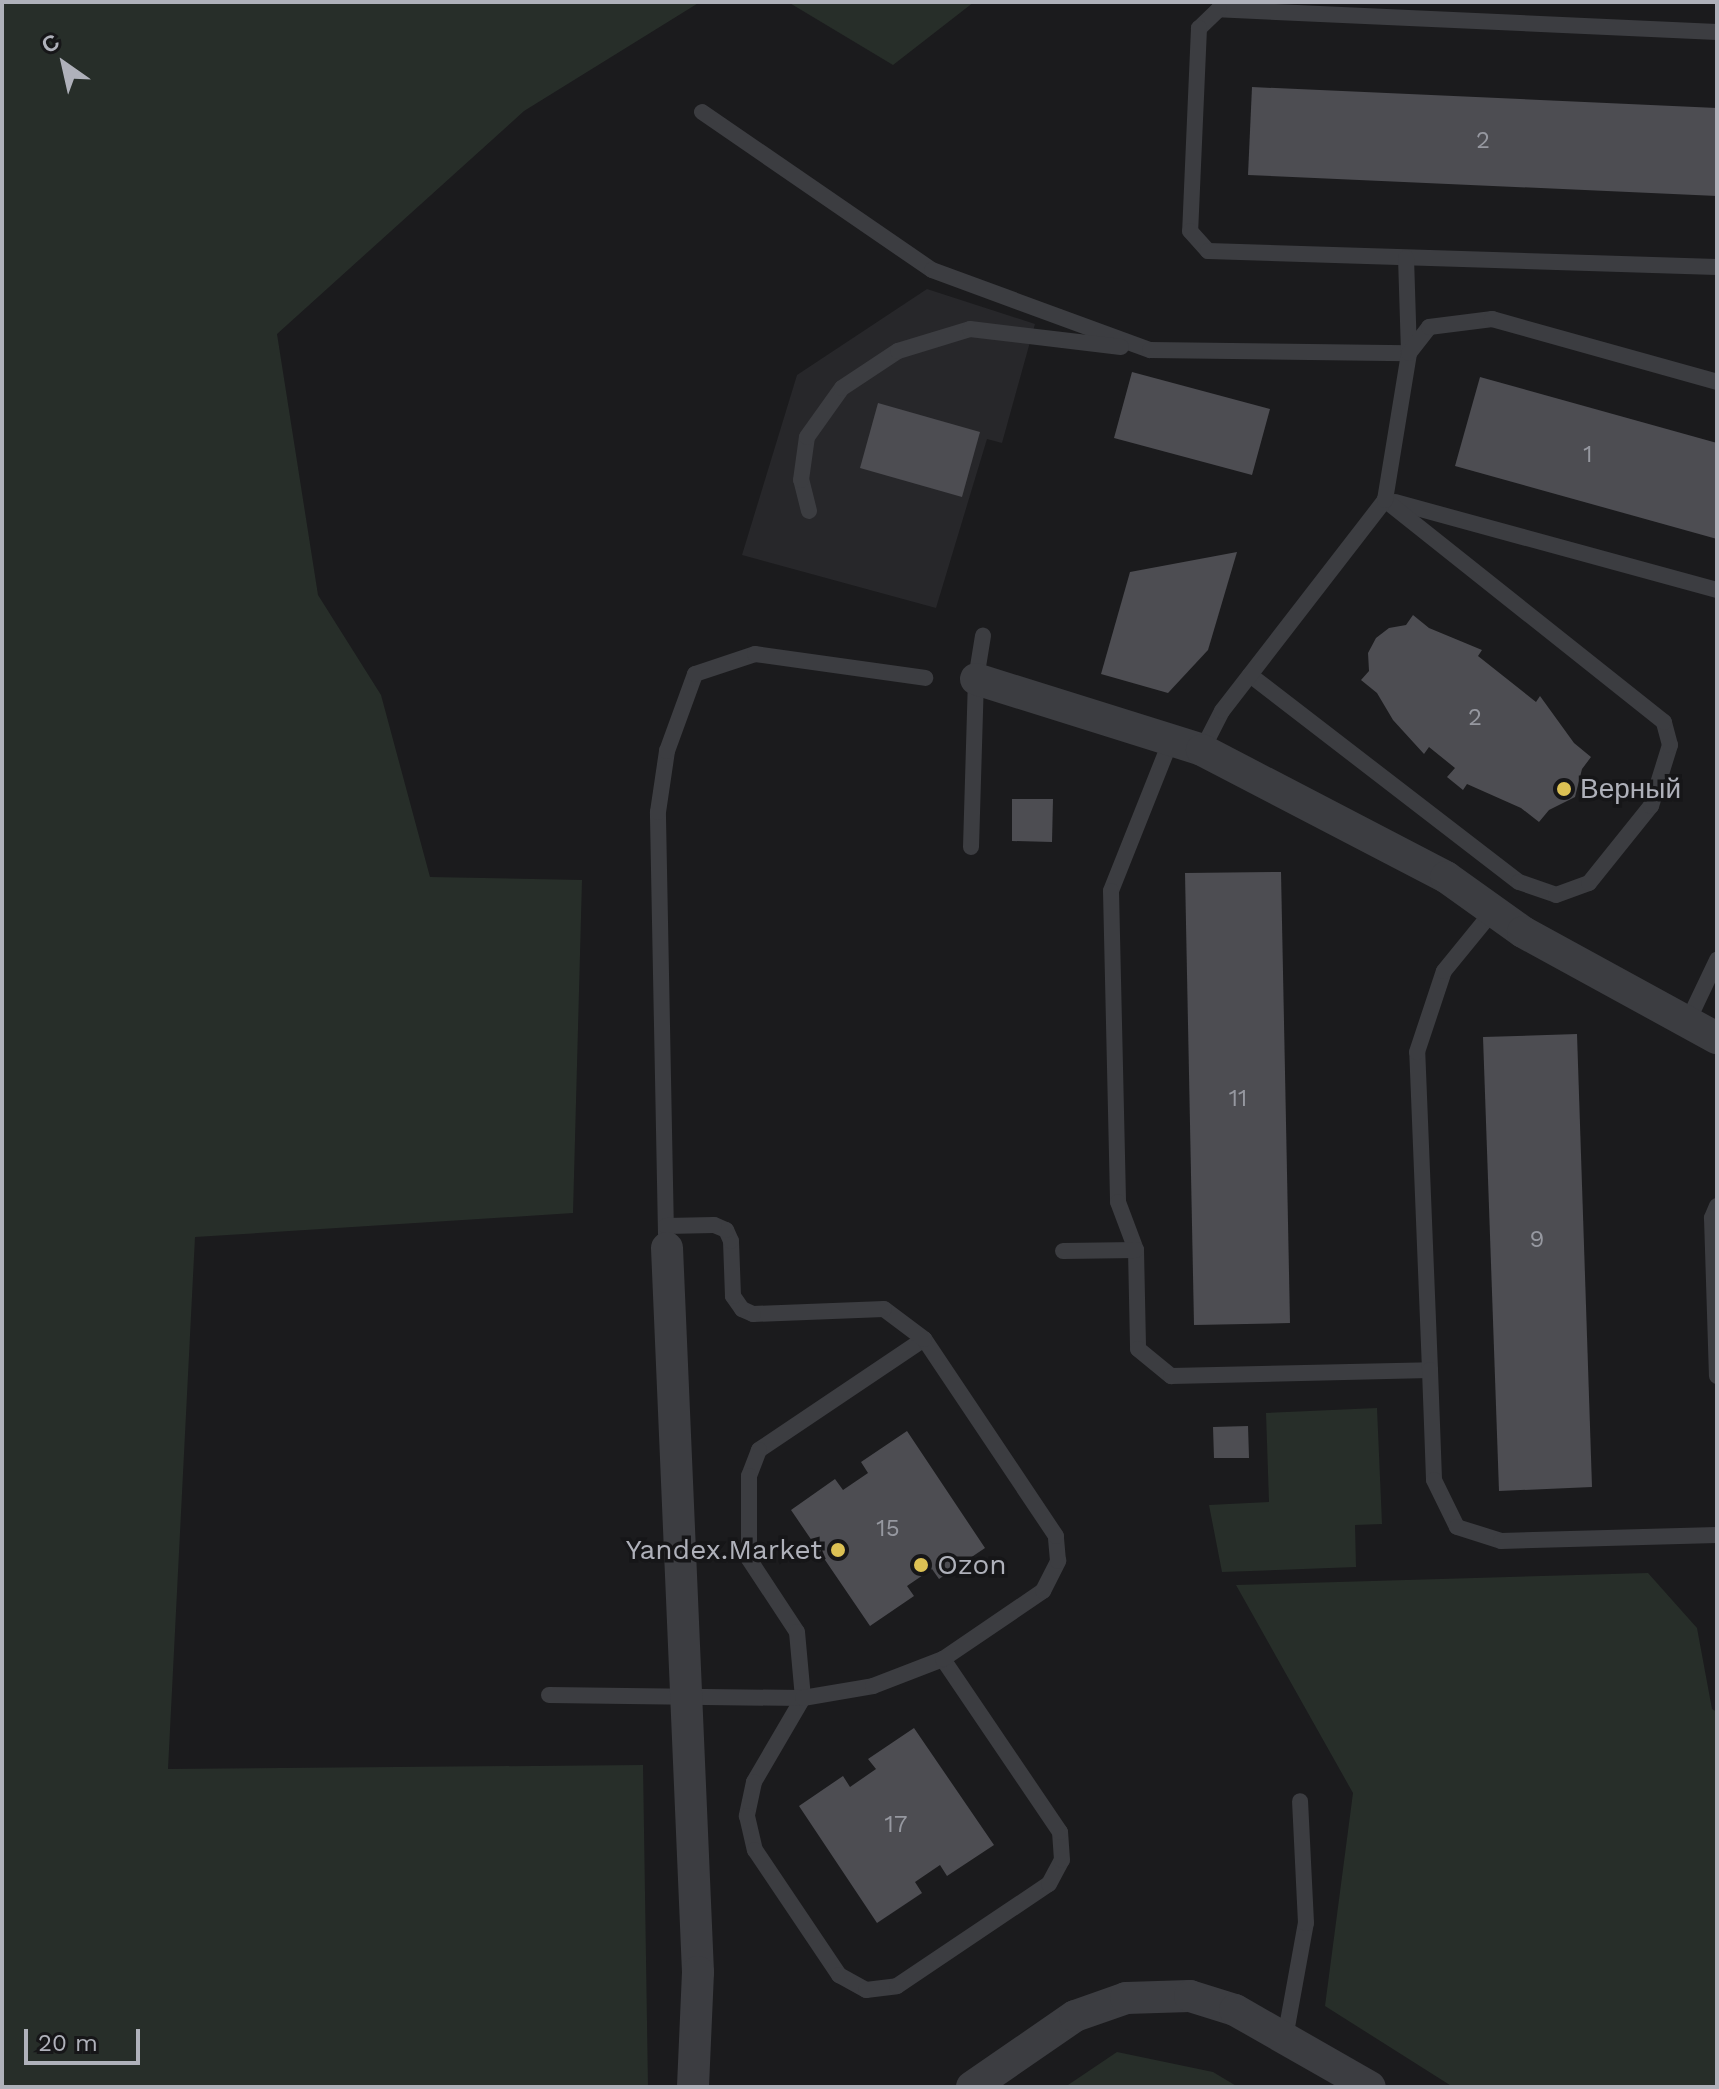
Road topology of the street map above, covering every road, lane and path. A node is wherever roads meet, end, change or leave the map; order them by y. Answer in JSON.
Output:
{"nodes":[{"id":1,"x":1717,"y":32,"type":"edge"},
{"id":2,"x":702,"y":112,"type":"dead end"},
{"id":3,"x":1406,"y":258,"type":"junction"},
{"id":4,"x":1717,"y":267,"type":"edge"},
{"id":5,"x":1150,"y":350,"type":"junction"},
{"id":6,"x":1409,"y":353,"type":"junction"},
{"id":7,"x":1717,"y":382,"type":"edge"},
{"id":8,"x":1385,"y":500,"type":"junction"},
{"id":9,"x":809,"y":511,"type":"dead end"},
{"id":10,"x":1717,"y":590,"type":"edge"},
{"id":11,"x":983,"y":636,"type":"dead end"},
{"id":12,"x":1250,"y":675,"type":"junction"},
{"id":13,"x":925,"y":678,"type":"dead end"},
{"id":14,"x":976,"y":679,"type":"junction"},
{"id":15,"x":1171,"y":740,"type":"junction"},
{"id":16,"x":1202,"y":750,"type":"junction"},
{"id":17,"x":971,"y":847,"type":"dead end"},
{"id":18,"x":1493,"y":911,"type":"junction"},
{"id":19,"x":1717,"y":960,"type":"edge"},
{"id":20,"x":1688,"y":1021,"type":"junction"},
{"id":21,"x":1717,"y":1038,"type":"edge"},
{"id":22,"x":1717,"y":1206,"type":"edge"},
{"id":23,"x":667,"y":1237,"type":"junction"},
{"id":24,"x":1136,"y":1250,"type":"junction"},
{"id":25,"x":1063,"y":1251,"type":"dead end"},
{"id":26,"x":924,"y":1339,"type":"junction"},
{"id":27,"x":1430,"y":1370,"type":"junction"},
{"id":28,"x":1717,"y":1376,"type":"edge"},
{"id":29,"x":1717,"y":1535,"type":"edge"},
{"id":30,"x":943,"y":1659,"type":"junction"},
{"id":31,"x":684,"y":1693,"type":"junction"},
{"id":32,"x":549,"y":1695,"type":"dead end"},
{"id":33,"x":803,"y":1698,"type":"junction"},
{"id":34,"x":1300,"y":1801,"type":"dead end"},
{"id":35,"x":1285,"y":2038,"type":"junction"},
{"id":36,"x":693,"y":2087,"type":"edge"},
{"id":37,"x":972,"y":2087,"type":"edge"},
{"id":38,"x":1370,"y":2087,"type":"edge"}],
"edges":[{"from":1,"to":3,"type":"lane"},
{"from":2,"to":5,"type":"lane"},
{"from":3,"to":4,"type":"lane"},
{"from":3,"to":6,"type":"lane"},
{"from":5,"to":6,"type":"lane"},
{"from":5,"to":9,"type":"lane"},
{"from":6,"to":7,"type":"lane"},
{"from":6,"to":8,"type":"lane"},
{"from":8,"to":10,"type":"lane"},
{"from":8,"to":12,"type":"lane"},
{"from":8,"to":12,"type":"lane"},
{"from":11,"to":14,"type":"lane"},
{"from":12,"to":16,"type":"lane"},
{"from":13,"to":23,"type":"lane"},
{"from":14,"to":15,"type":"street"},
{"from":14,"to":17,"type":"lane"},
{"from":15,"to":16,"type":"street"},
{"from":15,"to":24,"type":"lane"},
{"from":16,"to":18,"type":"street"},
{"from":18,"to":20,"type":"street"},
{"from":18,"to":27,"type":"lane"},
{"from":19,"to":20,"type":"lane"},
{"from":20,"to":21,"type":"street"},
{"from":22,"to":28,"type":"lane"},
{"from":23,"to":26,"type":"lane"},
{"from":23,"to":31,"type":"street"},
{"from":24,"to":25,"type":"lane"},
{"from":24,"to":27,"type":"lane"},
{"from":26,"to":30,"type":"lane"},
{"from":26,"to":33,"type":"lane"},
{"from":27,"to":29,"type":"lane"},
{"from":30,"to":33,"type":"lane"},
{"from":30,"to":33,"type":"lane"},
{"from":31,"to":32,"type":"lane"},
{"from":31,"to":33,"type":"lane"},
{"from":31,"to":36,"type":"street"},
{"from":34,"to":35,"type":"lane"},
{"from":35,"to":37,"type":"street"},
{"from":35,"to":38,"type":"street"}]}
